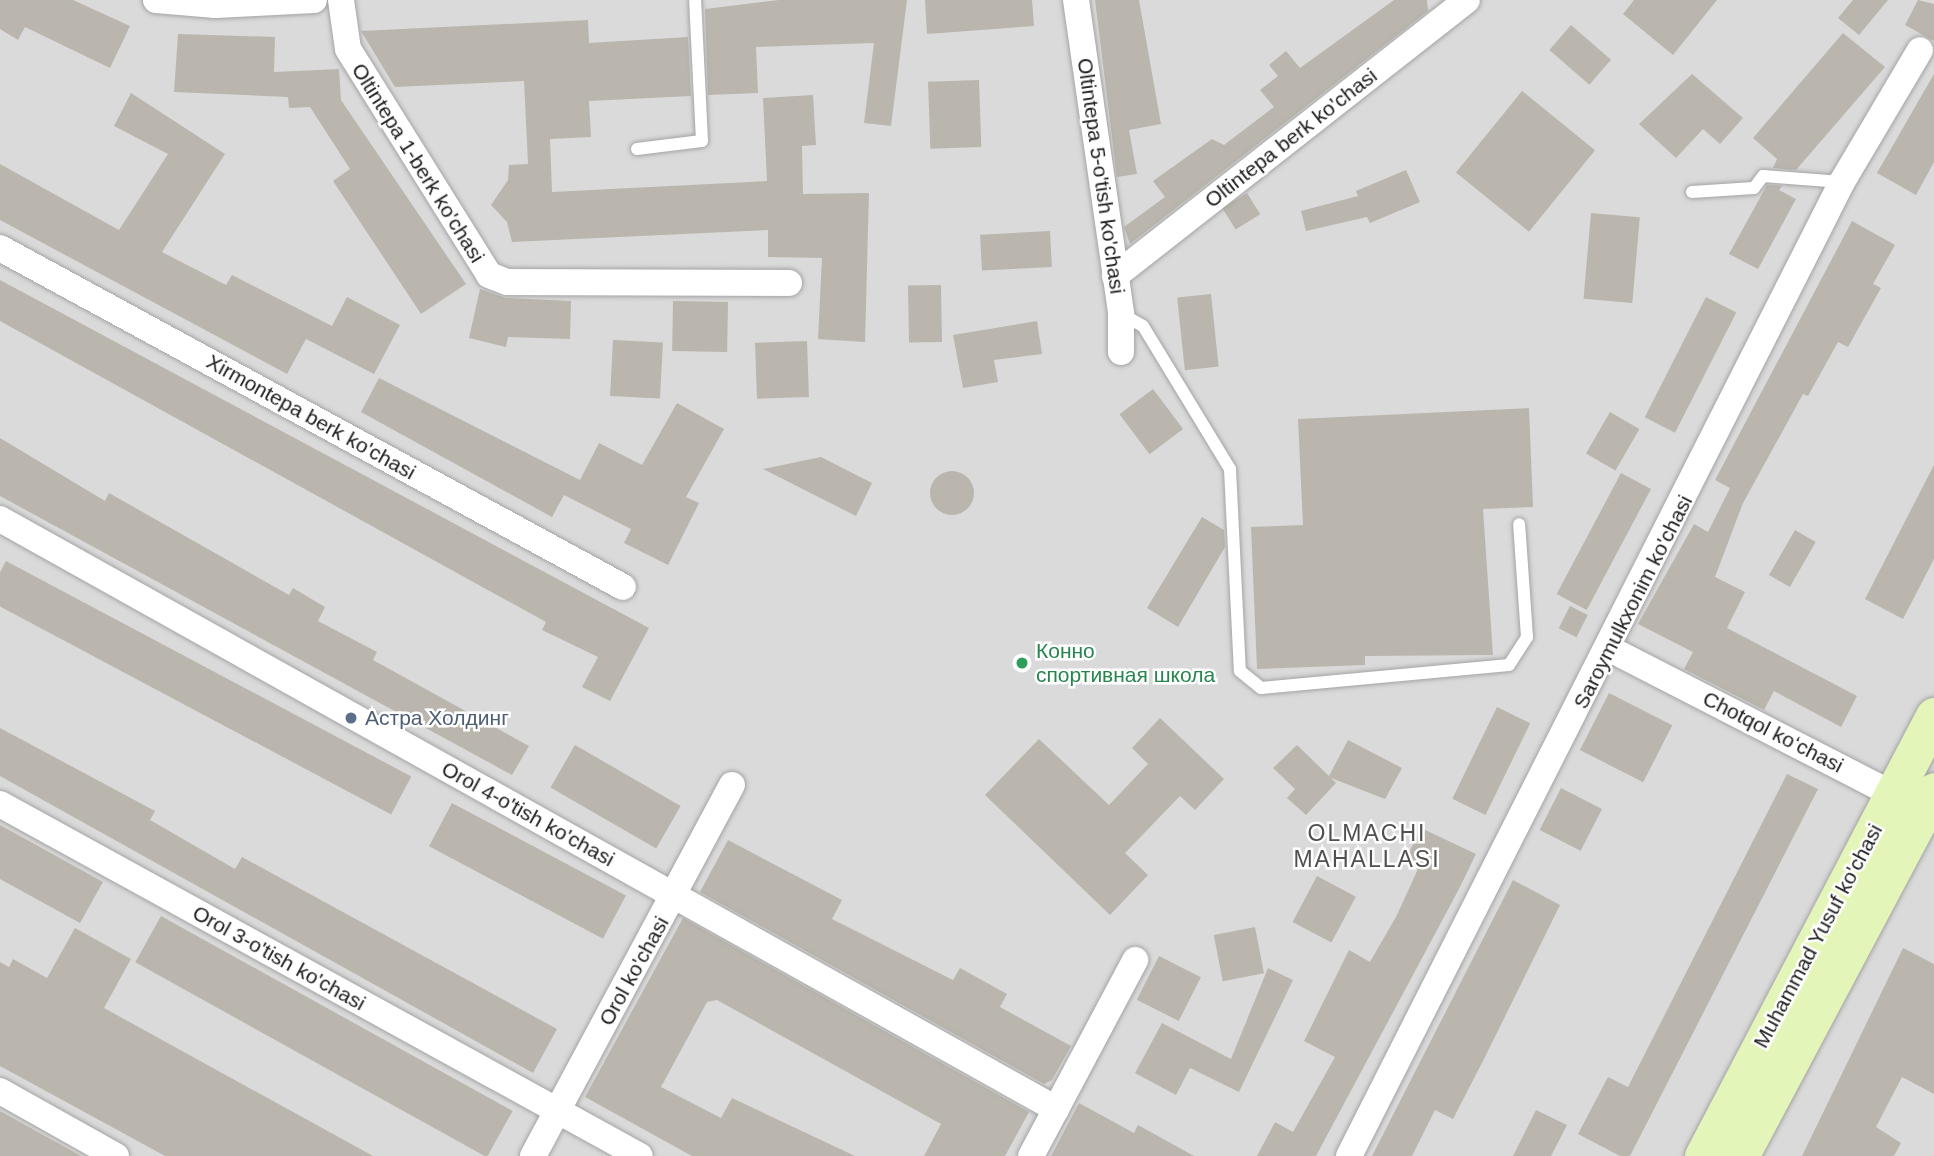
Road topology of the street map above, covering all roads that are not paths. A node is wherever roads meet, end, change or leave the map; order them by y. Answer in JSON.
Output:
{"nodes":[{"id":1,"x":156,"y":0,"type":"edge"},
{"id":2,"x":314,"y":0,"type":"edge"},
{"id":3,"x":341,"y":0,"type":"edge"},
{"id":4,"x":695,"y":0,"type":"edge"},
{"id":5,"x":1076,"y":0,"type":"edge"},
{"id":6,"x":1467,"y":0,"type":"edge"},
{"id":7,"x":1920,"y":50,"type":"dead end"},
{"id":8,"x":638,"y":149,"type":"dead end"},
{"id":9,"x":1842,"y":182,"type":"junction"},
{"id":10,"x":1692,"y":192,"type":"dead end"},
{"id":11,"x":0,"y":248,"type":"edge"},
{"id":12,"x":1115,"y":276,"type":"junction"},
{"id":13,"x":789,"y":283,"type":"dead end"},
{"id":14,"x":1121,"y":314,"type":"junction"},
{"id":15,"x":1121,"y":352,"type":"dead end"},
{"id":16,"x":0,"y":519,"type":"edge"},
{"id":17,"x":1519,"y":524,"type":"dead end"},
{"id":18,"x":622,"y":587,"type":"dead end"},
{"id":19,"x":1611,"y":649,"type":"junction"},
{"id":20,"x":1934,"y":716,"type":"edge"},
{"id":21,"x":732,"y":785,"type":"dead end"},
{"id":22,"x":1921,"y":803,"type":"edge"},
{"id":23,"x":0,"y":804,"type":"edge"},
{"id":24,"x":675,"y":897,"type":"junction"},
{"id":25,"x":1135,"y":960,"type":"dead end"},
{"id":26,"x":0,"y":1091,"type":"edge"},
{"id":27,"x":1056,"y":1109,"type":"junction"},
{"id":28,"x":557,"y":1112,"type":"junction"},
{"id":29,"x":116,"y":1156,"type":"edge"},
{"id":30,"x":533,"y":1156,"type":"edge"},
{"id":31,"x":640,"y":1156,"type":"edge"},
{"id":32,"x":1031,"y":1156,"type":"edge"},
{"id":33,"x":1349,"y":1156,"type":"edge"},
{"id":34,"x":1703,"y":1156,"type":"edge"},
{"id":35,"x":1740,"y":1156,"type":"edge"}],
"edges":[{"from":1,"to":2,"type":"street"},
{"from":3,"to":13,"type":"street","name":"Oltintepa 1-berk ko'chasi"},
{"from":4,"to":8,"type":"lane"},
{"from":5,"to":12,"type":"street","name":"Oltintepa 5-o'tish ko'chasi"},
{"from":6,"to":12,"type":"street","name":"Oltintepa berk ko'chasi"},
{"from":7,"to":9,"type":"street","name":"Saroymulkxonim ko'chasi"},
{"from":9,"to":10,"type":"lane"},
{"from":9,"to":19,"type":"street","name":"Saroymulkxonim ko'chasi"},
{"from":11,"to":18,"type":"street","name":"Xirmontepa berk ko'chasi"},
{"from":12,"to":14,"type":"street","name":"Oltintepa 5-o'tish ko'chasi"},
{"from":14,"to":15,"type":"street","name":"Oltintepa 5-o'tish ko'chasi"},
{"from":14,"to":17,"type":"lane"},
{"from":16,"to":24,"type":"street","name":"Orol 4-o'tish ko'chasi"},
{"from":19,"to":22,"type":"street","name":"Chotqol koʻchasi"},
{"from":19,"to":33,"type":"street","name":"Saroymulkxonim ko'chasi"},
{"from":20,"to":22,"type":"street","name":"Muhammad Yusuf ko'chasi"},
{"from":21,"to":24,"type":"street","name":"Orol ko'chasi"},
{"from":22,"to":34,"type":"street","name":"Muhammad Yusuf ko'chasi"},
{"from":22,"to":35,"type":"street","name":"Muhammad Yusuf ko'chasi"},
{"from":23,"to":28,"type":"street","name":"Orol 3-o'tish ko'chasi"},
{"from":24,"to":27,"type":"street","name":"Orol 4-o'tish ko'chasi"},
{"from":24,"to":28,"type":"street","name":"Orol ko'chasi"},
{"from":25,"to":27,"type":"street"},
{"from":26,"to":29,"type":"street"},
{"from":27,"to":32,"type":"street"},
{"from":28,"to":30,"type":"street","name":"Orol ko'chasi"},
{"from":28,"to":31,"type":"street","name":"Orol 3-o'tish ko'chasi"}]}
